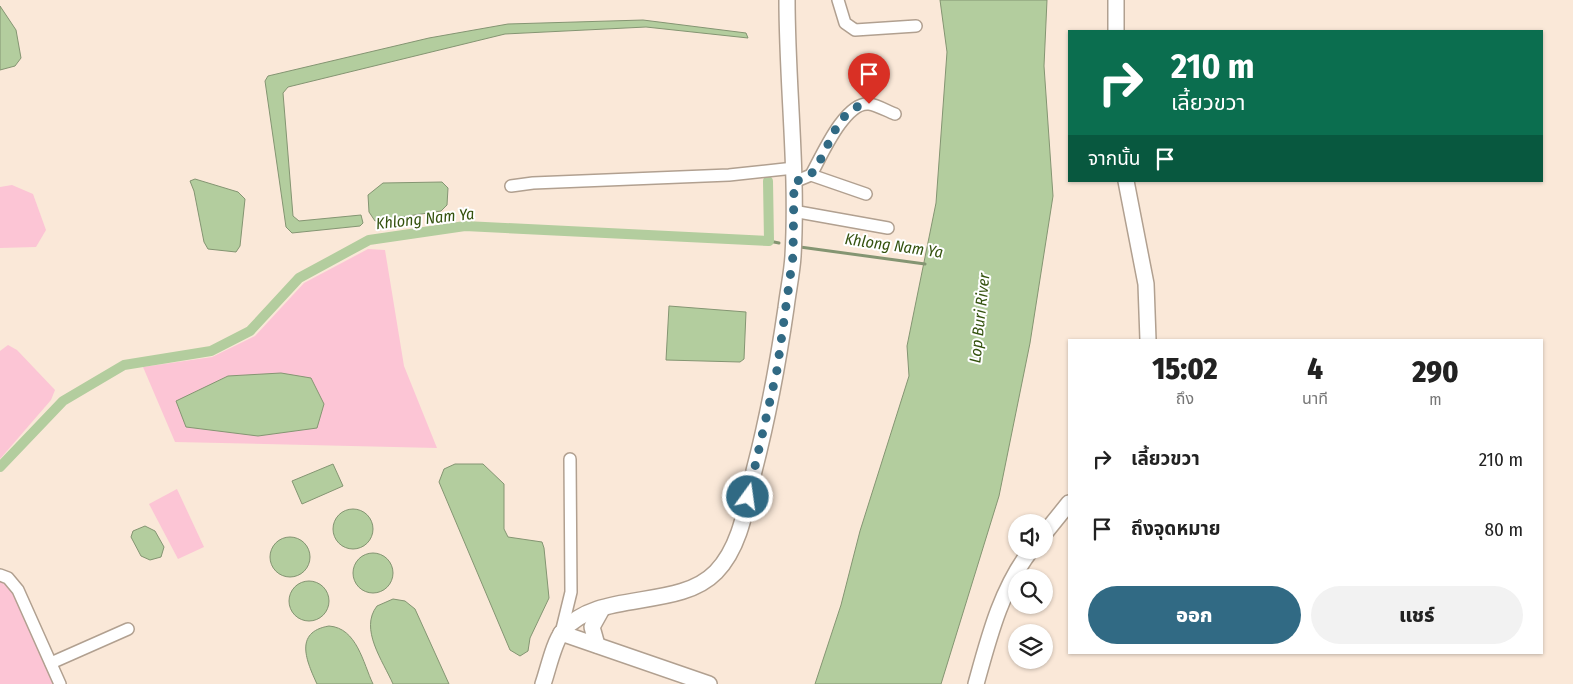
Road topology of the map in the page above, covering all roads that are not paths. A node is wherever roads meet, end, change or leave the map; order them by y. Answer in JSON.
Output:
{"nodes":[{"id":1,"x":787,"y":0,"type":"edge"},
{"id":2,"x":838,"y":0,"type":"edge"},
{"id":3,"x":1116,"y":0,"type":"edge"},
{"id":4,"x":916,"y":26,"type":"dead end"},
{"id":5,"x":1116,"y":30,"type":"edge"},
{"id":6,"x":895,"y":114,"type":"dead end"},
{"id":7,"x":794,"y":175,"type":"junction"},
{"id":8,"x":811,"y":175,"type":"junction"},
{"id":9,"x":1126,"y":182,"type":"edge"},
{"id":10,"x":511,"y":186,"type":"dead end"},
{"id":11,"x":866,"y":194,"type":"dead end"},
{"id":12,"x":793,"y":211,"type":"junction"},
{"id":13,"x":888,"y":228,"type":"dead end"},
{"id":14,"x":1148,"y":339,"type":"edge"},
{"id":15,"x":570,"y":459,"type":"dead end"},
{"id":16,"x":1068,"y":504,"type":"edge"},
{"id":17,"x":1053,"y":523,"type":"edge"},
{"id":18,"x":1025,"y":559,"type":"edge"},
{"id":19,"x":0,"y":575,"type":"edge"},
{"id":20,"x":602,"y":609,"type":"junction"},
{"id":21,"x":128,"y":629,"type":"dead end"},
{"id":22,"x":561,"y":633,"type":"junction"},
{"id":23,"x":597,"y":645,"type":"junction"},
{"id":24,"x":51,"y":663,"type":"junction"},
{"id":25,"x":60,"y":684,"type":"edge"},
{"id":26,"x":543,"y":684,"type":"edge"},
{"id":27,"x":710,"y":684,"type":"edge"},
{"id":28,"x":976,"y":684,"type":"edge"}],
"edges":[{"from":1,"to":7,"type":"street"},
{"from":2,"to":4,"type":"street"},
{"from":3,"to":5,"type":"street"},
{"from":6,"to":8,"type":"street"},
{"from":7,"to":8,"type":"street"},
{"from":7,"to":10,"type":"street"},
{"from":7,"to":12,"type":"street"},
{"from":8,"to":11,"type":"street"},
{"from":9,"to":14,"type":"street"},
{"from":12,"to":13,"type":"street"},
{"from":12,"to":20,"type":"street"},
{"from":15,"to":22,"type":"street"},
{"from":16,"to":17,"type":"street"},
{"from":18,"to":28,"type":"street"},
{"from":19,"to":24,"type":"street"},
{"from":20,"to":22,"type":"street"},
{"from":20,"to":23,"type":"street"},
{"from":21,"to":24,"type":"street"},
{"from":22,"to":23,"type":"street"},
{"from":22,"to":26,"type":"street"},
{"from":23,"to":27,"type":"street"},
{"from":24,"to":25,"type":"street"}]}
